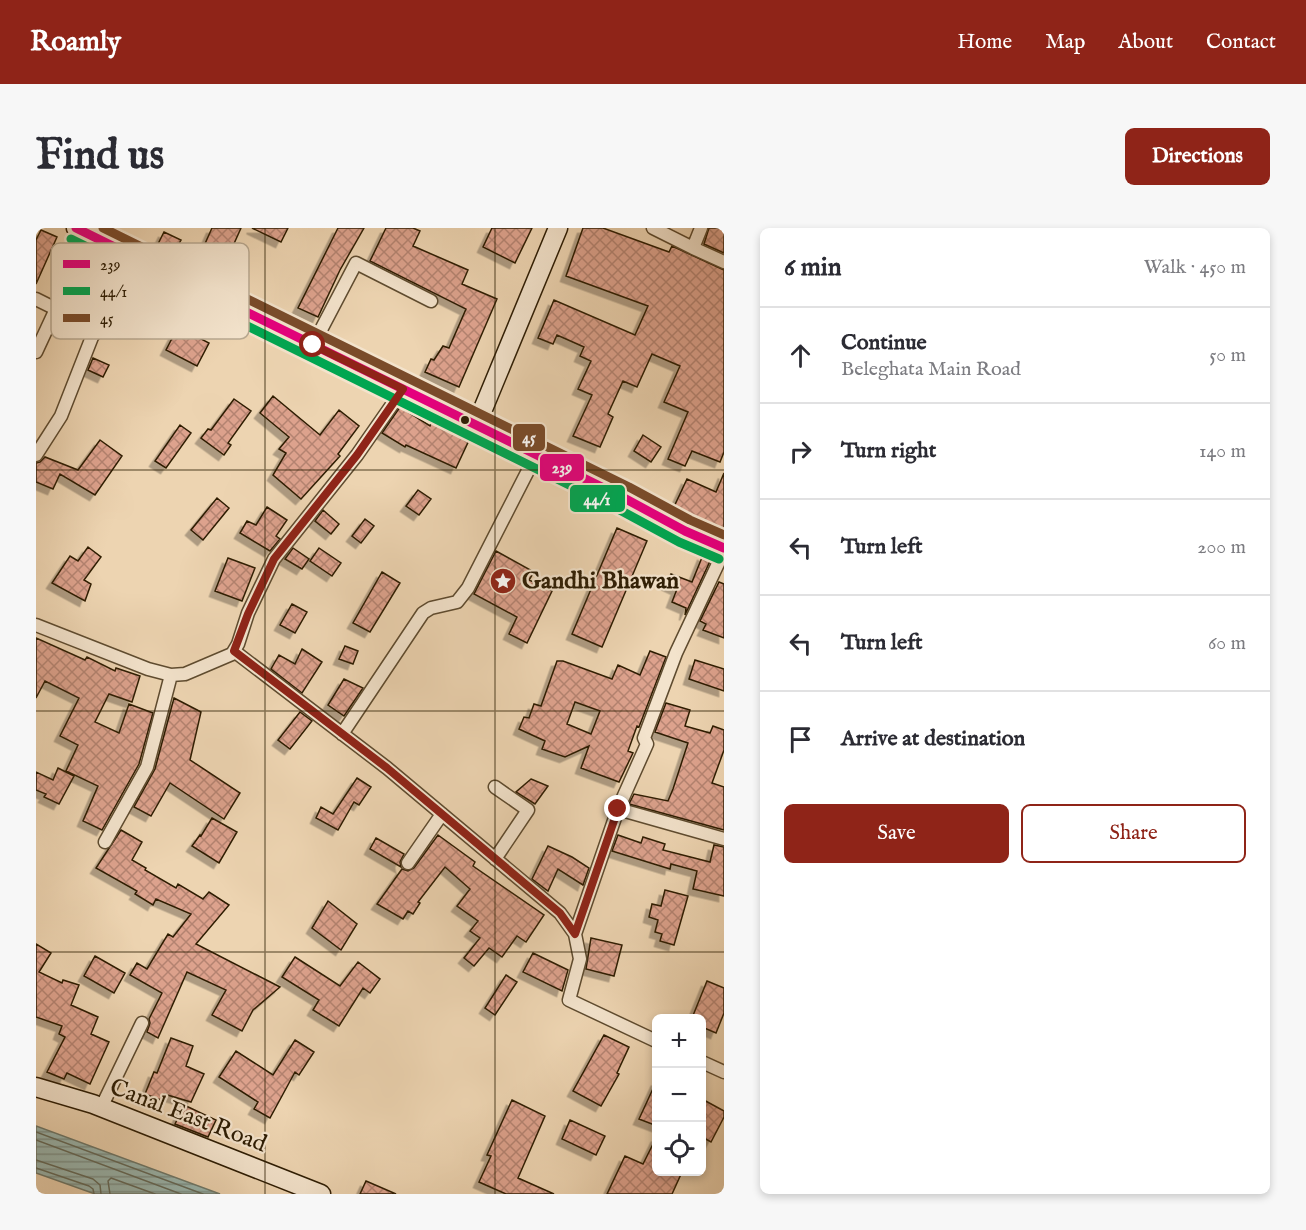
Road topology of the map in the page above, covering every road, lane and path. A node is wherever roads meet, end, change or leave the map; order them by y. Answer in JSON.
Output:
{"nodes":[{"id":1,"x":76,"y":228,"type":"edge"},
{"id":2,"x":558,"y":228,"type":"edge"},
{"id":3,"x":653,"y":228,"type":"edge"},
{"id":4,"x":701,"y":228,"type":"edge"},
{"id":5,"x":106,"y":243,"type":"edge"},
{"id":6,"x":693,"y":248,"type":"junction"},
{"id":7,"x":724,"y":262,"type":"edge"},
{"id":8,"x":36,"y":299,"type":"edge"},
{"id":9,"x":431,"y":301,"type":"dead end"},
{"id":10,"x":51,"y":306,"type":"edge"},
{"id":11,"x":249,"y":313,"type":"edge"},
{"id":12,"x":51,"y":320,"type":"edge"},
{"id":13,"x":91,"y":339,"type":"edge"},
{"id":14,"x":313,"y":345,"type":"junction"},
{"id":15,"x":36,"y":352,"type":"edge"},
{"id":16,"x":403,"y":389,"type":"junction"},
{"id":17,"x":476,"y":426,"type":"junction"},
{"id":18,"x":36,"y":455,"type":"edge"},
{"id":19,"x":536,"y":455,"type":"junction"},
{"id":20,"x":724,"y":549,"type":"edge"},
{"id":21,"x":37,"y":629,"type":"edge"},
{"id":22,"x":234,"y":651,"type":"junction"},
{"id":23,"x":171,"y":675,"type":"junction"},
{"id":24,"x":342,"y":734,"type":"junction"},
{"id":25,"x":495,"y":787,"type":"dead end"},
{"id":26,"x":618,"y":809,"type":"junction"},
{"id":27,"x":442,"y":814,"type":"junction"},
{"id":28,"x":724,"y":840,"type":"edge"},
{"id":29,"x":105,"y":842,"type":"dead end"},
{"id":30,"x":495,"y":859,"type":"junction"},
{"id":31,"x":408,"y":863,"type":"dead end"},
{"id":32,"x":575,"y":934,"type":"junction"},
{"id":33,"x":142,"y":1023,"type":"dead end"},
{"id":34,"x":652,"y":1039,"type":"edge"},
{"id":35,"x":706,"y":1064,"type":"edge"},
{"id":36,"x":724,"y":1072,"type":"edge"},
{"id":37,"x":36,"y":1087,"type":"edge"},
{"id":38,"x":101,"y":1108,"type":"junction"},
{"id":39,"x":321,"y":1194,"type":"edge"}],
"edges":[{"from":1,"to":5,"type":"main road"},
{"from":2,"to":17,"type":"main road"},
{"from":3,"to":6,"type":"street"},
{"from":4,"to":6,"type":"street"},
{"from":6,"to":7,"type":"street"},
{"from":8,"to":10,"type":"street"},
{"from":9,"to":14,"type":"street"},
{"from":11,"to":14,"type":"main road"},
{"from":12,"to":15,"type":"street"},
{"from":13,"to":18,"type":"street"},
{"from":14,"to":16,"type":"main road"},
{"from":16,"to":17,"type":"main road"},
{"from":16,"to":22,"type":"street"},
{"from":17,"to":19,"type":"main road"},
{"from":19,"to":20,"type":"main road"},
{"from":19,"to":24,"type":"street"},
{"from":20,"to":26,"type":"street"},
{"from":21,"to":23,"type":"street"},
{"from":22,"to":23,"type":"street"},
{"from":22,"to":24,"type":"street"},
{"from":23,"to":29,"type":"street"},
{"from":24,"to":27,"type":"street"},
{"from":25,"to":30,"type":"street"},
{"from":26,"to":28,"type":"street"},
{"from":26,"to":32,"type":"street"},
{"from":27,"to":30,"type":"street"},
{"from":27,"to":31,"type":"street"},
{"from":30,"to":32,"type":"street"},
{"from":32,"to":34,"type":"street"},
{"from":33,"to":38,"type":"street"},
{"from":35,"to":36,"type":"street"},
{"from":37,"to":38,"type":"main road","name":"Canal East Road"},
{"from":38,"to":39,"type":"main road","name":"Canal East Road"}]}
